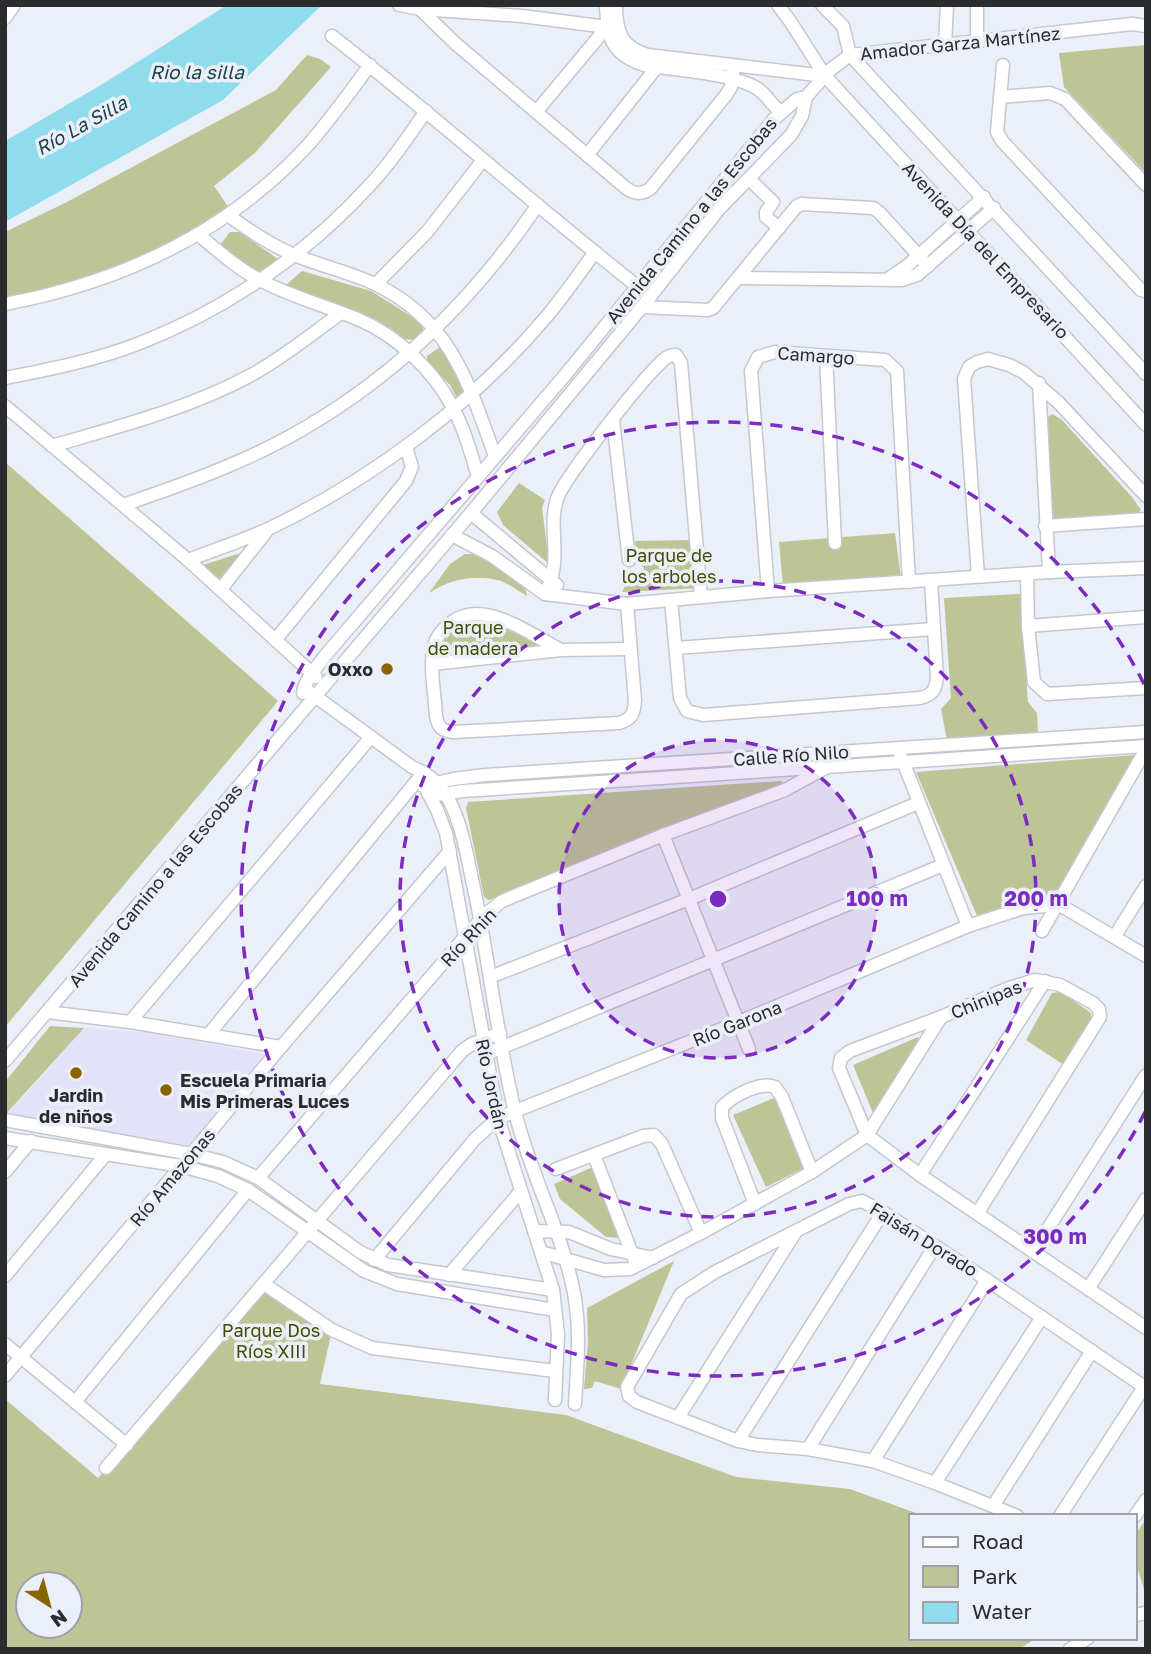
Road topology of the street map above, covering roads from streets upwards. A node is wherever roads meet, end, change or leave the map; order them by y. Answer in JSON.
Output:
{"nodes":[{"id":1,"x":14,"y":5,"type":"edge"},
{"id":2,"x":399,"y":5,"type":"edge"},
{"id":3,"x":606,"y":5,"type":"edge"},
{"id":4,"x":616,"y":5,"type":"edge"},
{"id":5,"x":778,"y":5,"type":"edge"},
{"id":6,"x":822,"y":5,"type":"edge"},
{"id":7,"x":947,"y":5,"type":"edge"},
{"id":8,"x":977,"y":5,"type":"edge"},
{"id":9,"x":420,"y":9,"type":"junction"},
{"id":10,"x":5,"y":18,"type":"edge"},
{"id":11,"x":1146,"y":18,"type":"edge"},
{"id":12,"x":1132,"y":24,"type":"junction"},
{"id":13,"x":612,"y":25,"type":"junction"},
{"id":14,"x":1146,"y":26,"type":"edge"},
{"id":15,"x":332,"y":36,"type":"dead end"},
{"id":16,"x":977,"y":41,"type":"junction"},
{"id":17,"x":945,"y":44,"type":"junction"},
{"id":18,"x":850,"y":55,"type":"junction"},
{"id":19,"x":661,"y":62,"type":"junction"},
{"id":20,"x":370,"y":65,"type":"junction"},
{"id":21,"x":1003,"y":65,"type":"dead end"},
{"id":22,"x":733,"y":72,"type":"junction"},
{"id":23,"x":825,"y":76,"type":"junction"},
{"id":24,"x":806,"y":97,"type":"junction"},
{"id":25,"x":1000,"y":97,"type":"junction"},
{"id":26,"x":426,"y":110,"type":"junction"},
{"id":27,"x":536,"y":112,"type":"junction"},
{"id":28,"x":781,"y":112,"type":"junction"},
{"id":29,"x":588,"y":154,"type":"junction"},
{"id":30,"x":483,"y":160,"type":"junction"},
{"id":31,"x":750,"y":180,"type":"junction"},
{"id":32,"x":1146,"y":185,"type":"edge"},
{"id":33,"x":984,"y":197,"type":"junction"},
{"id":34,"x":537,"y":206,"type":"junction"},
{"id":35,"x":994,"y":208,"type":"junction"},
{"id":36,"x":228,"y":215,"type":"junction"},
{"id":37,"x":958,"y":220,"type":"junction"},
{"id":38,"x":779,"y":228,"type":"junction"},
{"id":39,"x":969,"y":231,"type":"junction"},
{"id":40,"x":200,"y":236,"type":"junction"},
{"id":41,"x":595,"y":252,"type":"junction"},
{"id":42,"x":293,"y":255,"type":"junction"},
{"id":43,"x":919,"y":255,"type":"junction"},
{"id":44,"x":928,"y":266,"type":"junction"},
{"id":45,"x":738,"y":278,"type":"junction"},
{"id":46,"x":260,"y":281,"type":"junction"},
{"id":47,"x":886,"y":281,"type":"junction"},
{"id":48,"x":376,"y":285,"type":"junction"},
{"id":49,"x":638,"y":286,"type":"junction"},
{"id":50,"x":1146,"y":291,"type":"edge"},
{"id":51,"x":5,"y":304,"type":"edge"},
{"id":52,"x":642,"y":307,"type":"junction"},
{"id":53,"x":341,"y":313,"type":"junction"},
{"id":54,"x":435,"y":331,"type":"junction"},
{"id":55,"x":410,"y":354,"type":"junction"},
{"id":56,"x":826,"y":356,"type":"junction"},
{"id":57,"x":566,"y":374,"type":"junction"},
{"id":58,"x":1146,"y":374,"type":"edge"},
{"id":59,"x":5,"y":378,"type":"edge"},
{"id":60,"x":1039,"y":383,"type":"junction"},
{"id":61,"x":579,"y":384,"type":"junction"},
{"id":62,"x":473,"y":393,"type":"junction"},
{"id":63,"x":5,"y":406,"type":"edge"},
{"id":64,"x":454,"y":409,"type":"junction"},
{"id":65,"x":1141,"y":410,"type":"edge"},
{"id":66,"x":613,"y":420,"type":"junction"},
{"id":67,"x":1146,"y":425,"type":"edge"},
{"id":68,"x":52,"y":446,"type":"junction"},
{"id":69,"x":405,"y":447,"type":"junction"},
{"id":70,"x":495,"y":456,"type":"junction"},
{"id":71,"x":478,"y":477,"type":"junction"},
{"id":72,"x":1146,"y":496,"type":"edge"},
{"id":73,"x":123,"y":505,"type":"junction"},
{"id":74,"x":471,"y":513,"type":"junction"},
{"id":75,"x":1146,"y":519,"type":"edge"},
{"id":76,"x":1045,"y":526,"type":"junction"},
{"id":77,"x":268,"y":530,"type":"junction"},
{"id":78,"x":452,"y":535,"type":"junction"},
{"id":79,"x":835,"y":544,"type":"dead end"},
{"id":80,"x":188,"y":560,"type":"junction"},
{"id":81,"x":629,"y":560,"type":"dead end"},
{"id":82,"x":1146,"y":568,"type":"edge"},
{"id":83,"x":1049,"y":572,"type":"junction"},
{"id":84,"x":1027,"y":574,"type":"junction"},
{"id":85,"x":978,"y":576,"type":"junction"},
{"id":86,"x":552,"y":579,"type":"junction"},
{"id":87,"x":931,"y":581,"type":"junction"},
{"id":88,"x":909,"y":582,"type":"junction"},
{"id":89,"x":221,"y":589,"type":"junction"},
{"id":90,"x":768,"y":591,"type":"junction"},
{"id":91,"x":545,"y":594,"type":"junction"},
{"id":92,"x":566,"y":596,"type":"junction"},
{"id":93,"x":701,"y":597,"type":"junction"},
{"id":94,"x":671,"y":600,"type":"junction"},
{"id":95,"x":627,"y":604,"type":"junction"},
{"id":96,"x":1146,"y":617,"type":"edge"},
{"id":97,"x":1028,"y":626,"type":"junction"},
{"id":98,"x":933,"y":629,"type":"junction"},
{"id":99,"x":276,"y":639,"type":"junction"},
{"id":100,"x":676,"y":648,"type":"junction"},
{"id":101,"x":629,"y":649,"type":"junction"},
{"id":102,"x":561,"y":650,"type":"junction"},
{"id":103,"x":433,"y":664,"type":"junction"},
{"id":104,"x":312,"y":673,"type":"junction"},
{"id":105,"x":325,"y":685,"type":"junction"},
{"id":106,"x":304,"y":688,"type":"junction"},
{"id":107,"x":1146,"y":688,"type":"edge"},
{"id":108,"x":315,"y":696,"type":"junction"},
{"id":109,"x":304,"y":708,"type":"junction"},
{"id":110,"x":1146,"y":732,"type":"edge"},
{"id":111,"x":371,"y":737,"type":"junction"},
{"id":112,"x":1146,"y":747,"type":"edge"},
{"id":113,"x":898,"y":748,"type":"junction"},
{"id":114,"x":902,"y":761,"type":"junction"},
{"id":115,"x":829,"y":766,"type":"junction"},
{"id":116,"x":421,"y":780,"type":"junction"},
{"id":117,"x":437,"y":782,"type":"junction"},
{"id":118,"x":446,"y":793,"type":"junction"},
{"id":119,"x":918,"y":803,"type":"junction"},
{"id":120,"x":663,"y":835,"type":"junction"},
{"id":121,"x":450,"y":851,"type":"junction"},
{"id":122,"x":943,"y":865,"type":"junction"},
{"id":123,"x":1146,"y":886,"type":"edge"},
{"id":124,"x":689,"y":899,"type":"junction"},
{"id":125,"x":1057,"y":905,"type":"junction"},
{"id":126,"x":480,"y":920,"type":"junction"},
{"id":127,"x":968,"y":926,"type":"junction"},
{"id":128,"x":1042,"y":931,"type":"dead end"},
{"id":129,"x":1115,"y":936,"type":"junction"},
{"id":130,"x":465,"y":937,"type":"junction"},
{"id":131,"x":1146,"y":956,"type":"edge"},
{"id":132,"x":714,"y":961,"type":"junction"},
{"id":133,"x":489,"y":976,"type":"junction"},
{"id":134,"x":1045,"y":981,"type":"junction"},
{"id":135,"x":47,"y":1012,"type":"junction"},
{"id":136,"x":941,"y":1017,"type":"junction"},
{"id":137,"x":130,"y":1022,"type":"junction"},
{"id":138,"x":739,"y":1022,"type":"junction"},
{"id":139,"x":500,"y":1033,"type":"junction"},
{"id":140,"x":209,"y":1034,"type":"junction"},
{"id":141,"x":482,"y":1039,"type":"junction"},
{"id":142,"x":281,"y":1046,"type":"junction"},
{"id":143,"x":503,"y":1048,"type":"junction"},
{"id":144,"x":749,"y":1049,"type":"dead end"},
{"id":145,"x":486,"y":1054,"type":"junction"},
{"id":146,"x":5,"y":1061,"type":"edge"},
{"id":147,"x":1146,"y":1075,"type":"edge"},
{"id":148,"x":515,"y":1112,"type":"junction"},
{"id":149,"x":498,"y":1118,"type":"junction"},
{"id":150,"x":5,"y":1120,"type":"edge"},
{"id":151,"x":867,"y":1135,"type":"junction"},
{"id":152,"x":5,"y":1138,"type":"edge"},
{"id":153,"x":31,"y":1141,"type":"junction"},
{"id":154,"x":106,"y":1154,"type":"junction"},
{"id":155,"x":191,"y":1154,"type":"junction"},
{"id":156,"x":594,"y":1155,"type":"junction"},
{"id":157,"x":181,"y":1166,"type":"junction"},
{"id":158,"x":556,"y":1169,"type":"dead end"},
{"id":159,"x":5,"y":1172,"type":"edge"},
{"id":160,"x":812,"y":1172,"type":"junction"},
{"id":161,"x":920,"y":1175,"type":"junction"},
{"id":162,"x":258,"y":1178,"type":"junction"},
{"id":163,"x":248,"y":1190,"type":"junction"},
{"id":164,"x":520,"y":1192,"type":"junction"},
{"id":165,"x":1146,"y":1199,"type":"edge"},
{"id":166,"x":755,"y":1204,"type":"junction"},
{"id":167,"x":883,"y":1212,"type":"junction"},
{"id":168,"x":977,"y":1214,"type":"junction"},
{"id":169,"x":317,"y":1221,"type":"junction"},
{"id":170,"x":555,"y":1230,"type":"junction"},
{"id":171,"x":308,"y":1231,"type":"junction"},
{"id":172,"x":534,"y":1231,"type":"junction"},
{"id":173,"x":796,"y":1231,"type":"junction"},
{"id":174,"x":701,"y":1233,"type":"junction"},
{"id":175,"x":935,"y":1246,"type":"junction"},
{"id":176,"x":541,"y":1252,"type":"junction"},
{"id":177,"x":1033,"y":1252,"type":"junction"},
{"id":178,"x":631,"y":1254,"type":"junction"},
{"id":179,"x":564,"y":1258,"type":"junction"},
{"id":180,"x":653,"y":1258,"type":"junction"},
{"id":181,"x":374,"y":1260,"type":"junction"},
{"id":182,"x":637,"y":1266,"type":"junction"},
{"id":183,"x":449,"y":1275,"type":"junction"},
{"id":184,"x":5,"y":1276,"type":"edge"},
{"id":185,"x":988,"y":1280,"type":"junction"},
{"id":186,"x":264,"y":1284,"type":"junction"},
{"id":187,"x":1088,"y":1289,"type":"junction"},
{"id":188,"x":552,"y":1290,"type":"junction"},
{"id":189,"x":555,"y":1310,"type":"junction"},
{"id":190,"x":1042,"y":1317,"type":"junction"},
{"id":191,"x":1145,"y":1325,"type":"edge"},
{"id":192,"x":5,"y":1344,"type":"edge"},
{"id":193,"x":1092,"y":1351,"type":"junction"},
{"id":194,"x":21,"y":1357,"type":"junction"},
{"id":195,"x":555,"y":1371,"type":"junction"},
{"id":196,"x":5,"y":1376,"type":"edge"},
{"id":197,"x":1145,"y":1388,"type":"edge"},
{"id":198,"x":555,"y":1400,"type":"dead end"},
{"id":199,"x":75,"y":1402,"type":"junction"},
{"id":200,"x":575,"y":1404,"type":"dead end"},
{"id":201,"x":679,"y":1416,"type":"junction"},
{"id":202,"x":738,"y":1441,"type":"junction"},
{"id":203,"x":127,"y":1445,"type":"junction"},
{"id":204,"x":808,"y":1449,"type":"junction"},
{"id":205,"x":873,"y":1461,"type":"junction"},
{"id":206,"x":106,"y":1468,"type":"dead end"},
{"id":207,"x":935,"y":1483,"type":"junction"},
{"id":208,"x":993,"y":1506,"type":"junction"},
{"id":209,"x":1012,"y":1514,"type":"edge"},
{"id":210,"x":1061,"y":1514,"type":"edge"}],
"edges":[{"from":1,"to":10,"type":"street"},
{"from":2,"to":9,"type":"street"},
{"from":3,"to":13,"type":"street"},
{"from":4,"to":13,"type":"street"},
{"from":5,"to":23,"type":"street","name":"Avenida Día del Empresario"},
{"from":6,"to":18,"type":"street"},
{"from":7,"to":17,"type":"street"},
{"from":8,"to":16,"type":"street"},
{"from":9,"to":13,"type":"street"},
{"from":9,"to":27,"type":"street"},
{"from":11,"to":12,"type":"street","name":"Amador Garza Martínez"},
{"from":12,"to":14,"type":"street","name":"Amador Garza Martínez"},
{"from":12,"to":16,"type":"street","name":"Amador Garza Martínez"},
{"from":13,"to":19,"type":"street"},
{"from":13,"to":27,"type":"street"},
{"from":15,"to":20,"type":"street"},
{"from":16,"to":17,"type":"street","name":"Amador Garza Martínez"},
{"from":17,"to":18,"type":"street","name":"Amador Garza Martínez"},
{"from":18,"to":23,"type":"street","name":"Amador Garza Martínez"},
{"from":18,"to":33,"type":"street","name":"Avenida Día del Empresario"},
{"from":19,"to":22,"type":"street"},
{"from":19,"to":29,"type":"street"},
{"from":20,"to":26,"type":"street"},
{"from":20,"to":36,"type":"street"},
{"from":21,"to":25,"type":"street"},
{"from":22,"to":23,"type":"street"},
{"from":22,"to":28,"type":"street"},
{"from":22,"to":29,"type":"street"},
{"from":23,"to":24,"type":"street","name":"Amador Garza Martínez"},
{"from":23,"to":37,"type":"street","name":"Avenida Día del Empresario"},
{"from":24,"to":28,"type":"street","name":"Avenida Camino a las Escobas"},
{"from":24,"to":31,"type":"street","name":"Avenida Camino a las Escobas"},
{"from":25,"to":32,"type":"street"},
{"from":25,"to":50,"type":"street"},
{"from":26,"to":30,"type":"street"},
{"from":26,"to":42,"type":"street"},
{"from":27,"to":29,"type":"street"},
{"from":28,"to":49,"type":"street","name":"Avenida Camino a las Escobas"},
{"from":30,"to":34,"type":"street"},
{"from":30,"to":48,"type":"street"},
{"from":31,"to":38,"type":"street"},
{"from":31,"to":52,"type":"street","name":"Avenida Camino a las Escobas"},
{"from":33,"to":35,"type":"street","name":"Avenida Día del Empresario"},
{"from":33,"to":37,"type":"street"},
{"from":34,"to":41,"type":"street"},
{"from":34,"to":54,"type":"street"},
{"from":35,"to":39,"type":"street"},
{"from":35,"to":58,"type":"street","name":"Avenida Día del Empresario"},
{"from":36,"to":40,"type":"street"},
{"from":36,"to":42,"type":"street"},
{"from":37,"to":39,"type":"street","name":"Avenida Día del Empresario"},
{"from":37,"to":43,"type":"street"},
{"from":38,"to":43,"type":"street"},
{"from":38,"to":45,"type":"street"},
{"from":39,"to":44,"type":"street"},
{"from":39,"to":65,"type":"street","name":"Avenida Día del Empresario"},
{"from":40,"to":46,"type":"street"},
{"from":40,"to":51,"type":"street"},
{"from":41,"to":49,"type":"street"},
{"from":41,"to":62,"type":"street"},
{"from":42,"to":46,"type":"street"},
{"from":42,"to":48,"type":"street"},
{"from":43,"to":44,"type":"street"},
{"from":43,"to":47,"type":"street"},
{"from":44,"to":47,"type":"street"},
{"from":45,"to":47,"type":"street"},
{"from":45,"to":52,"type":"street"},
{"from":46,"to":53,"type":"street"},
{"from":46,"to":59,"type":"street"},
{"from":48,"to":54,"type":"street"},
{"from":49,"to":57,"type":"street","name":"Avenida Camino a las Escobas"},
{"from":52,"to":61,"type":"street","name":"Avenida Camino a las Escobas"},
{"from":53,"to":55,"type":"street"},
{"from":53,"to":68,"type":"street"},
{"from":54,"to":55,"type":"street"},
{"from":54,"to":62,"type":"street"},
{"from":55,"to":64,"type":"street"},
{"from":55,"to":73,"type":"street"},
{"from":56,"to":79,"type":"street"},
{"from":56,"to":88,"type":"street","name":"Camargo"},
{"from":56,"to":90,"type":"street","name":"Camargo"},
{"from":57,"to":61,"type":"street"},
{"from":57,"to":70,"type":"street","name":"Avenida Camino a las Escobas"},
{"from":60,"to":72,"type":"street"},
{"from":60,"to":76,"type":"street"},
{"from":60,"to":85,"type":"street"},
{"from":61,"to":74,"type":"street","name":"Avenida Camino a las Escobas"},
{"from":62,"to":64,"type":"street"},
{"from":62,"to":70,"type":"street"},
{"from":63,"to":68,"type":"street"},
{"from":64,"to":69,"type":"street"},
{"from":64,"to":71,"type":"street"},
{"from":65,"to":67,"type":"street","name":"Avenida Día del Empresario"},
{"from":66,"to":81,"type":"street"},
{"from":66,"to":86,"type":"street"},
{"from":66,"to":93,"type":"street"},
{"from":68,"to":73,"type":"street"},
{"from":69,"to":77,"type":"street"},
{"from":69,"to":99,"type":"street"},
{"from":70,"to":71,"type":"street","name":"Avenida Camino a las Escobas"},
{"from":71,"to":104,"type":"street","name":"Avenida Camino a las Escobas"},
{"from":73,"to":80,"type":"street"},
{"from":74,"to":78,"type":"street","name":"Avenida Camino a las Escobas"},
{"from":74,"to":86,"type":"street"},
{"from":75,"to":76,"type":"street"},
{"from":76,"to":83,"type":"street"},
{"from":77,"to":80,"type":"street"},
{"from":77,"to":89,"type":"street"},
{"from":78,"to":91,"type":"street"},
{"from":78,"to":105,"type":"street","name":"Avenida Camino a las Escobas"},
{"from":80,"to":89,"type":"street"},
{"from":82,"to":83,"type":"street"},
{"from":83,"to":84,"type":"street"},
{"from":84,"to":85,"type":"street"},
{"from":84,"to":97,"type":"street"},
{"from":85,"to":87,"type":"street"},
{"from":86,"to":91,"type":"street"},
{"from":86,"to":92,"type":"street"},
{"from":87,"to":88,"type":"street"},
{"from":87,"to":98,"type":"street"},
{"from":88,"to":90,"type":"street"},
{"from":89,"to":99,"type":"street"},
{"from":90,"to":93,"type":"street"},
{"from":91,"to":92,"type":"street"},
{"from":92,"to":95,"type":"street"},
{"from":93,"to":94,"type":"street"},
{"from":94,"to":95,"type":"street"},
{"from":94,"to":100,"type":"street"},
{"from":95,"to":101,"type":"street"},
{"from":96,"to":97,"type":"street"},
{"from":97,"to":107,"type":"street"},
{"from":98,"to":100,"type":"street"},
{"from":98,"to":100,"type":"street"},
{"from":99,"to":104,"type":"street"},
{"from":101,"to":102,"type":"street"},
{"from":101,"to":103,"type":"street"},
{"from":102,"to":103,"type":"street"},
{"from":102,"to":103,"type":"street"},
{"from":104,"to":105,"type":"street"},
{"from":104,"to":106,"type":"street","name":"Avenida Camino a las Escobas"},
{"from":105,"to":108,"type":"street","name":"Avenida Camino a las Escobas"},
{"from":106,"to":108,"type":"street"},
{"from":106,"to":109,"type":"street","name":"Avenida Camino a las Escobas"},
{"from":108,"to":109,"type":"street","name":"Avenida Camino a las Escobas"},
{"from":108,"to":111,"type":"street"},
{"from":109,"to":135,"type":"street","name":"Avenida Camino a las Escobas"},
{"from":110,"to":113,"type":"street","name":"Calle Río Nilo"},
{"from":111,"to":116,"type":"street"},
{"from":111,"to":137,"type":"street"},
{"from":112,"to":114,"type":"street","name":"Calle Río Nilo"},
{"from":112,"to":125,"type":"street"},
{"from":113,"to":114,"type":"street"},
{"from":113,"to":117,"type":"street","name":"Calle Río Nilo"},
{"from":114,"to":115,"type":"street","name":"Calle Río Nilo"},
{"from":114,"to":119,"type":"street"},
{"from":115,"to":118,"type":"street","name":"Calle Río Nilo"},
{"from":115,"to":120,"type":"street","name":"Río Rhin"},
{"from":116,"to":117,"type":"street","name":"Calle Río Nilo"},
{"from":116,"to":118,"type":"street","name":"Calle Río Nilo"},
{"from":116,"to":121,"type":"street","name":"Río Jordán"},
{"from":116,"to":140,"type":"street"},
{"from":117,"to":118,"type":"street"},
{"from":118,"to":126,"type":"street"},
{"from":119,"to":122,"type":"street"},
{"from":119,"to":124,"type":"street"},
{"from":120,"to":124,"type":"street"},
{"from":120,"to":126,"type":"street","name":"Río Rhin"},
{"from":121,"to":130,"type":"street","name":"Río Jordán"},
{"from":121,"to":142,"type":"street","name":"Río Amazonas"},
{"from":122,"to":127,"type":"street"},
{"from":122,"to":132,"type":"street"},
{"from":123,"to":129,"type":"street"},
{"from":124,"to":132,"type":"street"},
{"from":124,"to":133,"type":"street"},
{"from":125,"to":127,"type":"street","name":"Río Garona"},
{"from":125,"to":128,"type":"street"},
{"from":125,"to":129,"type":"street"},
{"from":126,"to":130,"type":"street","name":"Río Rhin"},
{"from":126,"to":133,"type":"street"},
{"from":127,"to":138,"type":"street","name":"Río Garona"},
{"from":129,"to":131,"type":"street"},
{"from":130,"to":141,"type":"street","name":"Río Jordán"},
{"from":130,"to":162,"type":"street","name":"Río Rhin"},
{"from":132,"to":138,"type":"street"},
{"from":132,"to":143,"type":"street"},
{"from":133,"to":139,"type":"street"},
{"from":134,"to":136,"type":"street","name":"Chinipas"},
{"from":134,"to":161,"type":"street"},
{"from":134,"to":168,"type":"street","name":"Chinipas"},
{"from":135,"to":137,"type":"street"},
{"from":135,"to":146,"type":"street","name":"Avenida Camino a las Escobas"},
{"from":136,"to":151,"type":"street"},
{"from":136,"to":151,"type":"street","name":"Chinipas"},
{"from":137,"to":140,"type":"street"},
{"from":138,"to":144,"type":"street"},
{"from":138,"to":148,"type":"street","name":"Río Garona"},
{"from":139,"to":141,"type":"street"},
{"from":139,"to":143,"type":"street"},
{"from":140,"to":142,"type":"street"},
{"from":141,"to":145,"type":"street","name":"Río Jordán"},
{"from":141,"to":169,"type":"street"},
{"from":142,"to":155,"type":"street","name":"Río Amazonas"},
{"from":143,"to":145,"type":"street"},
{"from":143,"to":148,"type":"street"},
{"from":145,"to":149,"type":"street","name":"Río Jordán"},
{"from":147,"to":177,"type":"street"},
{"from":148,"to":149,"type":"street","name":"Río Garona"},
{"from":148,"to":170,"type":"street"},
{"from":149,"to":164,"type":"street","name":"Río Jordán"},
{"from":149,"to":181,"type":"street","name":"Río Garona"},
{"from":150,"to":155,"type":"street"},
{"from":151,"to":160,"type":"street"},
{"from":151,"to":161,"type":"street"},
{"from":152,"to":153,"type":"street"},
{"from":153,"to":154,"type":"street"},
{"from":153,"to":159,"type":"street"},
{"from":154,"to":157,"type":"street"},
{"from":154,"to":184,"type":"street"},
{"from":155,"to":157,"type":"street","name":"Río Amazonas"},
{"from":155,"to":162,"type":"street"},
{"from":156,"to":158,"type":"street"},
{"from":156,"to":174,"type":"street"},
{"from":156,"to":178,"type":"street"},
{"from":157,"to":163,"type":"street"},
{"from":157,"to":194,"type":"street","name":"Río Amazonas"},
{"from":160,"to":166,"type":"street"},
{"from":160,"to":166,"type":"street"},
{"from":161,"to":168,"type":"street"},
{"from":162,"to":169,"type":"street"},
{"from":163,"to":171,"type":"street"},
{"from":163,"to":199,"type":"street"},
{"from":164,"to":172,"type":"street","name":"Río Jordán"},
{"from":164,"to":183,"type":"street"},
{"from":165,"to":187,"type":"street"},
{"from":166,"to":174,"type":"street"},
{"from":167,"to":173,"type":"street","name":"Faisán Dorado"},
{"from":167,"to":175,"type":"street","name":"Faisán Dorado"},
{"from":167,"to":202,"type":"street"},
{"from":168,"to":177,"type":"street"},
{"from":169,"to":171,"type":"street"},
{"from":169,"to":181,"type":"street"},
{"from":170,"to":172,"type":"street"},
{"from":170,"to":178,"type":"street"},
{"from":170,"to":179,"type":"street"},
{"from":171,"to":186,"type":"street"},
{"from":171,"to":189,"type":"street"},
{"from":172,"to":176,"type":"street","name":"Río Jordán"},
{"from":173,"to":201,"type":"street"},
{"from":173,"to":201,"type":"street","name":"Faisán Dorado"},
{"from":174,"to":180,"type":"street"},
{"from":175,"to":185,"type":"street","name":"Faisán Dorado"},
{"from":175,"to":204,"type":"street"},
{"from":176,"to":179,"type":"street"},
{"from":176,"to":188,"type":"street","name":"Río Jordán"},
{"from":177,"to":187,"type":"street"},
{"from":178,"to":180,"type":"street"},
{"from":178,"to":182,"type":"street"},
{"from":179,"to":182,"type":"street"},
{"from":179,"to":200,"type":"street"},
{"from":180,"to":182,"type":"street"},
{"from":181,"to":183,"type":"street"},
{"from":183,"to":188,"type":"street"},
{"from":185,"to":190,"type":"street","name":"Faisán Dorado"},
{"from":185,"to":205,"type":"street"},
{"from":186,"to":195,"type":"street"},
{"from":186,"to":203,"type":"street"},
{"from":187,"to":191,"type":"street"},
{"from":188,"to":189,"type":"street","name":"Río Jordán"},
{"from":189,"to":195,"type":"street","name":"Río Jordán"},
{"from":190,"to":193,"type":"street","name":"Faisán Dorado"},
{"from":190,"to":207,"type":"street"},
{"from":192,"to":194,"type":"street"},
{"from":193,"to":197,"type":"street","name":"Faisán Dorado"},
{"from":193,"to":208,"type":"street"},
{"from":194,"to":196,"type":"street","name":"Río Amazonas"},
{"from":194,"to":199,"type":"street"},
{"from":195,"to":198,"type":"street","name":"Río Jordán"},
{"from":197,"to":210,"type":"street"},
{"from":199,"to":203,"type":"street"},
{"from":201,"to":202,"type":"street"},
{"from":202,"to":204,"type":"street"},
{"from":203,"to":206,"type":"street"},
{"from":204,"to":205,"type":"street"},
{"from":205,"to":207,"type":"street"},
{"from":207,"to":208,"type":"street"},
{"from":208,"to":209,"type":"street"}]}
